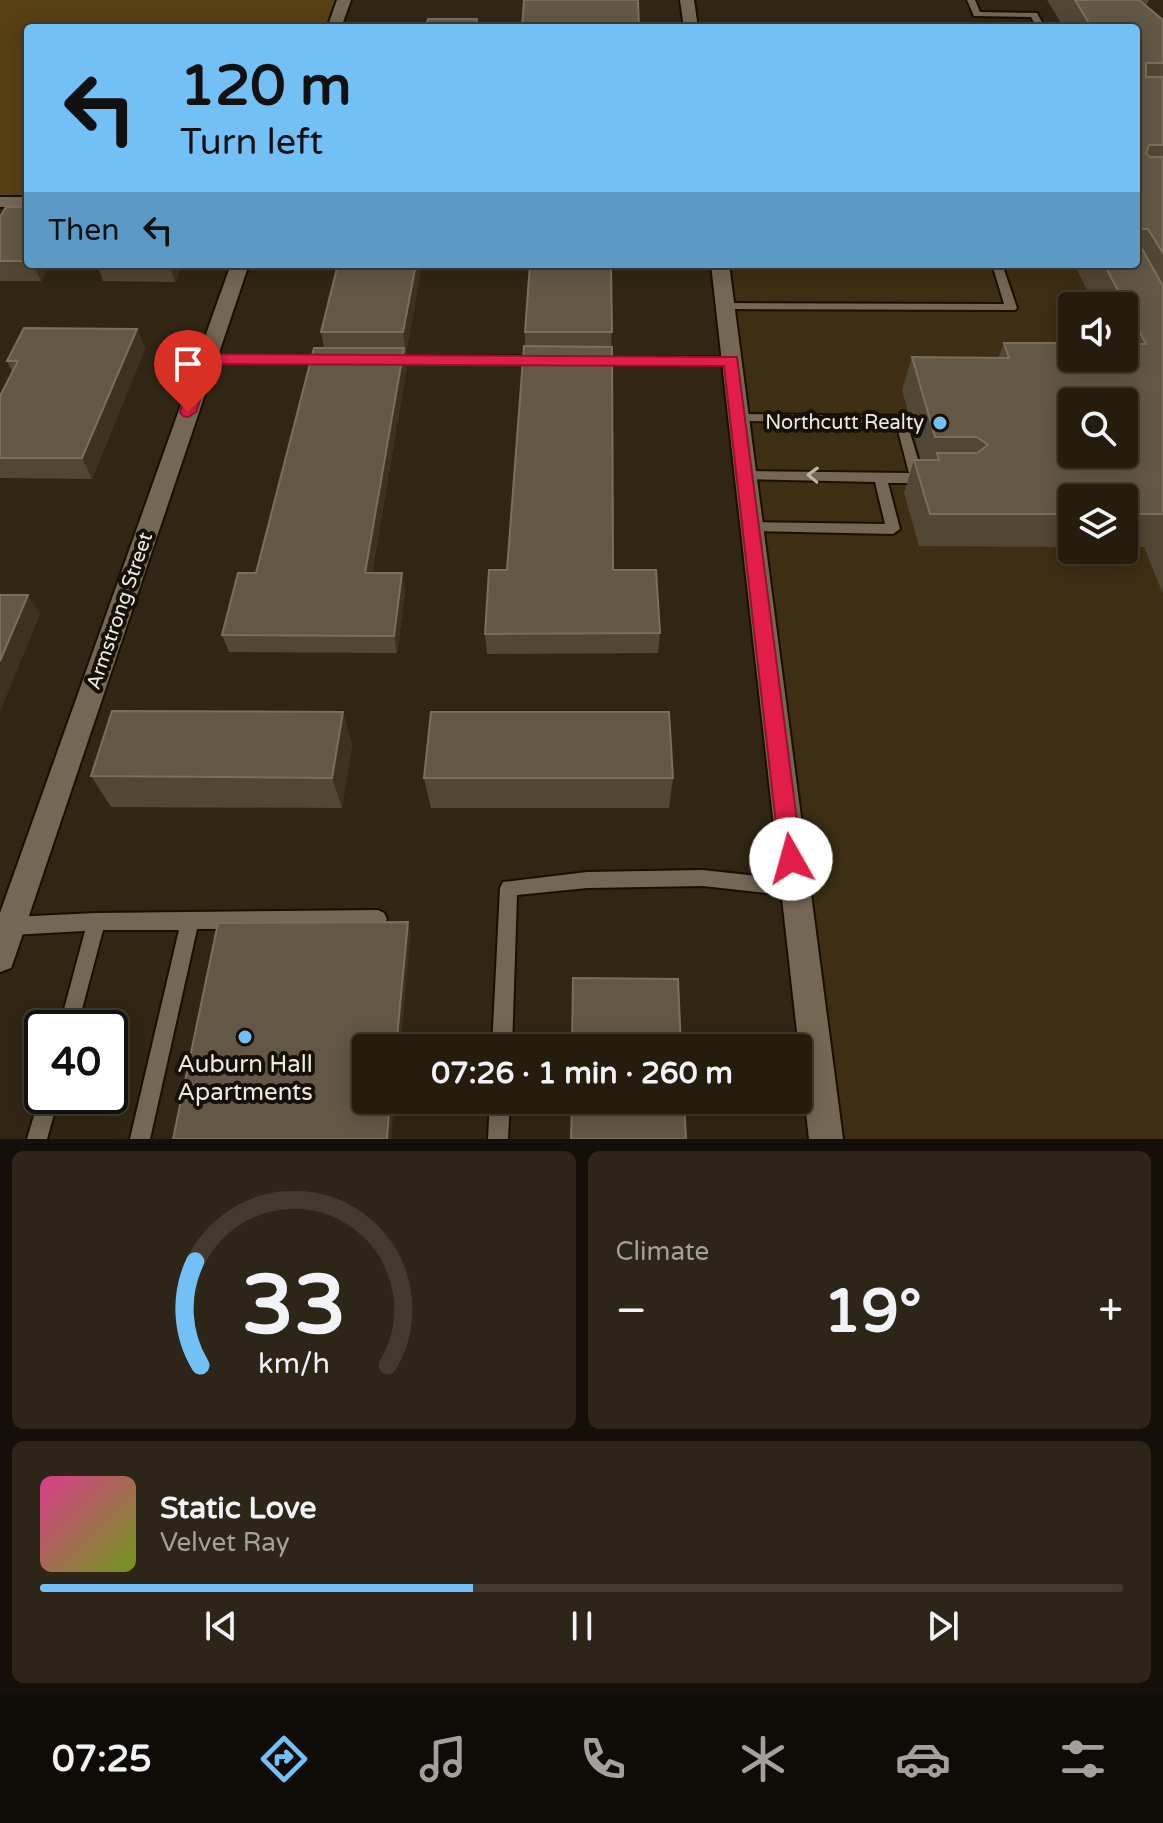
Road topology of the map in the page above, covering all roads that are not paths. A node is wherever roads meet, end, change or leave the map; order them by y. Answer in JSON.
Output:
{"nodes":[{"id":1,"x":344,"y":0,"type":"edge"},
{"id":2,"x":687,"y":0,"type":"edge"},
{"id":3,"x":971,"y":0,"type":"edge"},
{"id":4,"x":977,"y":14,"type":"junction"},
{"id":5,"x":335,"y":24,"type":"edge"},
{"id":6,"x":690,"y":24,"type":"edge"},
{"id":7,"x":981,"y":24,"type":"edge"},
{"id":8,"x":1039,"y":24,"type":"edge"},
{"id":9,"x":0,"y":202,"type":"edge"},
{"id":10,"x":24,"y":202,"type":"edge"},
{"id":11,"x":239,"y":268,"type":"edge"},
{"id":12,"x":720,"y":268,"type":"edge"},
{"id":13,"x":998,"y":268,"type":"edge"},
{"id":14,"x":725,"y":306,"type":"junction"},
{"id":15,"x":206,"y":359,"type":"junction"},
{"id":16,"x":347,"y":360,"type":"edge"},
{"id":17,"x":376,"y":360,"type":"edge"},
{"id":18,"x":549,"y":360,"type":"edge"},
{"id":19,"x":579,"y":361,"type":"edge"},
{"id":20,"x":731,"y":361,"type":"junction"},
{"id":21,"x":738,"y":418,"type":"junction"},
{"id":22,"x":745,"y":474,"type":"junction"},
{"id":23,"x":880,"y":478,"type":"junction"},
{"id":24,"x":917,"y":478,"type":"junction"},
{"id":25,"x":941,"y":478,"type":"edge"},
{"id":26,"x":752,"y":527,"type":"junction"},
{"id":27,"x":795,"y":888,"type":"junction"},
{"id":28,"x":378,"y":919,"type":"edge"},
{"id":29,"x":190,"y":921,"type":"junction"},
{"id":30,"x":96,"y":922,"type":"junction"},
{"id":31,"x":11,"y":926,"type":"junction"},
{"id":32,"x":0,"y":957,"type":"edge"},
{"id":33,"x":73,"y":1010,"type":"edge"},
{"id":34,"x":503,"y":1034,"type":"edge"},
{"id":35,"x":44,"y":1114,"type":"edge"},
{"id":36,"x":499,"y":1114,"type":"edge"},
{"id":37,"x":37,"y":1139,"type":"edge"},
{"id":38,"x":140,"y":1139,"type":"edge"},
{"id":39,"x":498,"y":1139,"type":"edge"},
{"id":40,"x":826,"y":1139,"type":"edge"}],
"edges":[{"from":1,"to":5,"type":"street"},
{"from":2,"to":6,"type":"street"},
{"from":3,"to":4,"type":"lane"},
{"from":4,"to":7,"type":"lane"},
{"from":4,"to":8,"type":"lane"},
{"from":9,"to":10,"type":"street"},
{"from":11,"to":15,"type":"street","name":"Armstrong Street"},
{"from":12,"to":14,"type":"street"},
{"from":13,"to":14,"type":"lane"},
{"from":14,"to":20,"type":"street"},
{"from":15,"to":16,"type":"lane"},
{"from":15,"to":31,"type":"street","name":"Armstrong Street"},
{"from":17,"to":18,"type":"lane"},
{"from":19,"to":20,"type":"lane"},
{"from":20,"to":21,"type":"street"},
{"from":21,"to":22,"type":"street"},
{"from":21,"to":24,"type":"lane"},
{"from":23,"to":22,"type":"lane","one_way":true},
{"from":22,"to":26,"type":"street"},
{"from":23,"to":24,"type":"lane"},
{"from":23,"to":26,"type":"lane"},
{"from":24,"to":25,"type":"lane"},
{"from":26,"to":27,"type":"street"},
{"from":27,"to":34,"type":"lane"},
{"from":27,"to":40,"type":"street"},
{"from":28,"to":29,"type":"lane"},
{"from":29,"to":30,"type":"lane"},
{"from":29,"to":38,"type":"lane"},
{"from":30,"to":31,"type":"lane"},
{"from":30,"to":33,"type":"lane"},
{"from":31,"to":32,"type":"street","name":"Armstrong Street"},
{"from":35,"to":37,"type":"lane"},
{"from":36,"to":39,"type":"lane"}]}
